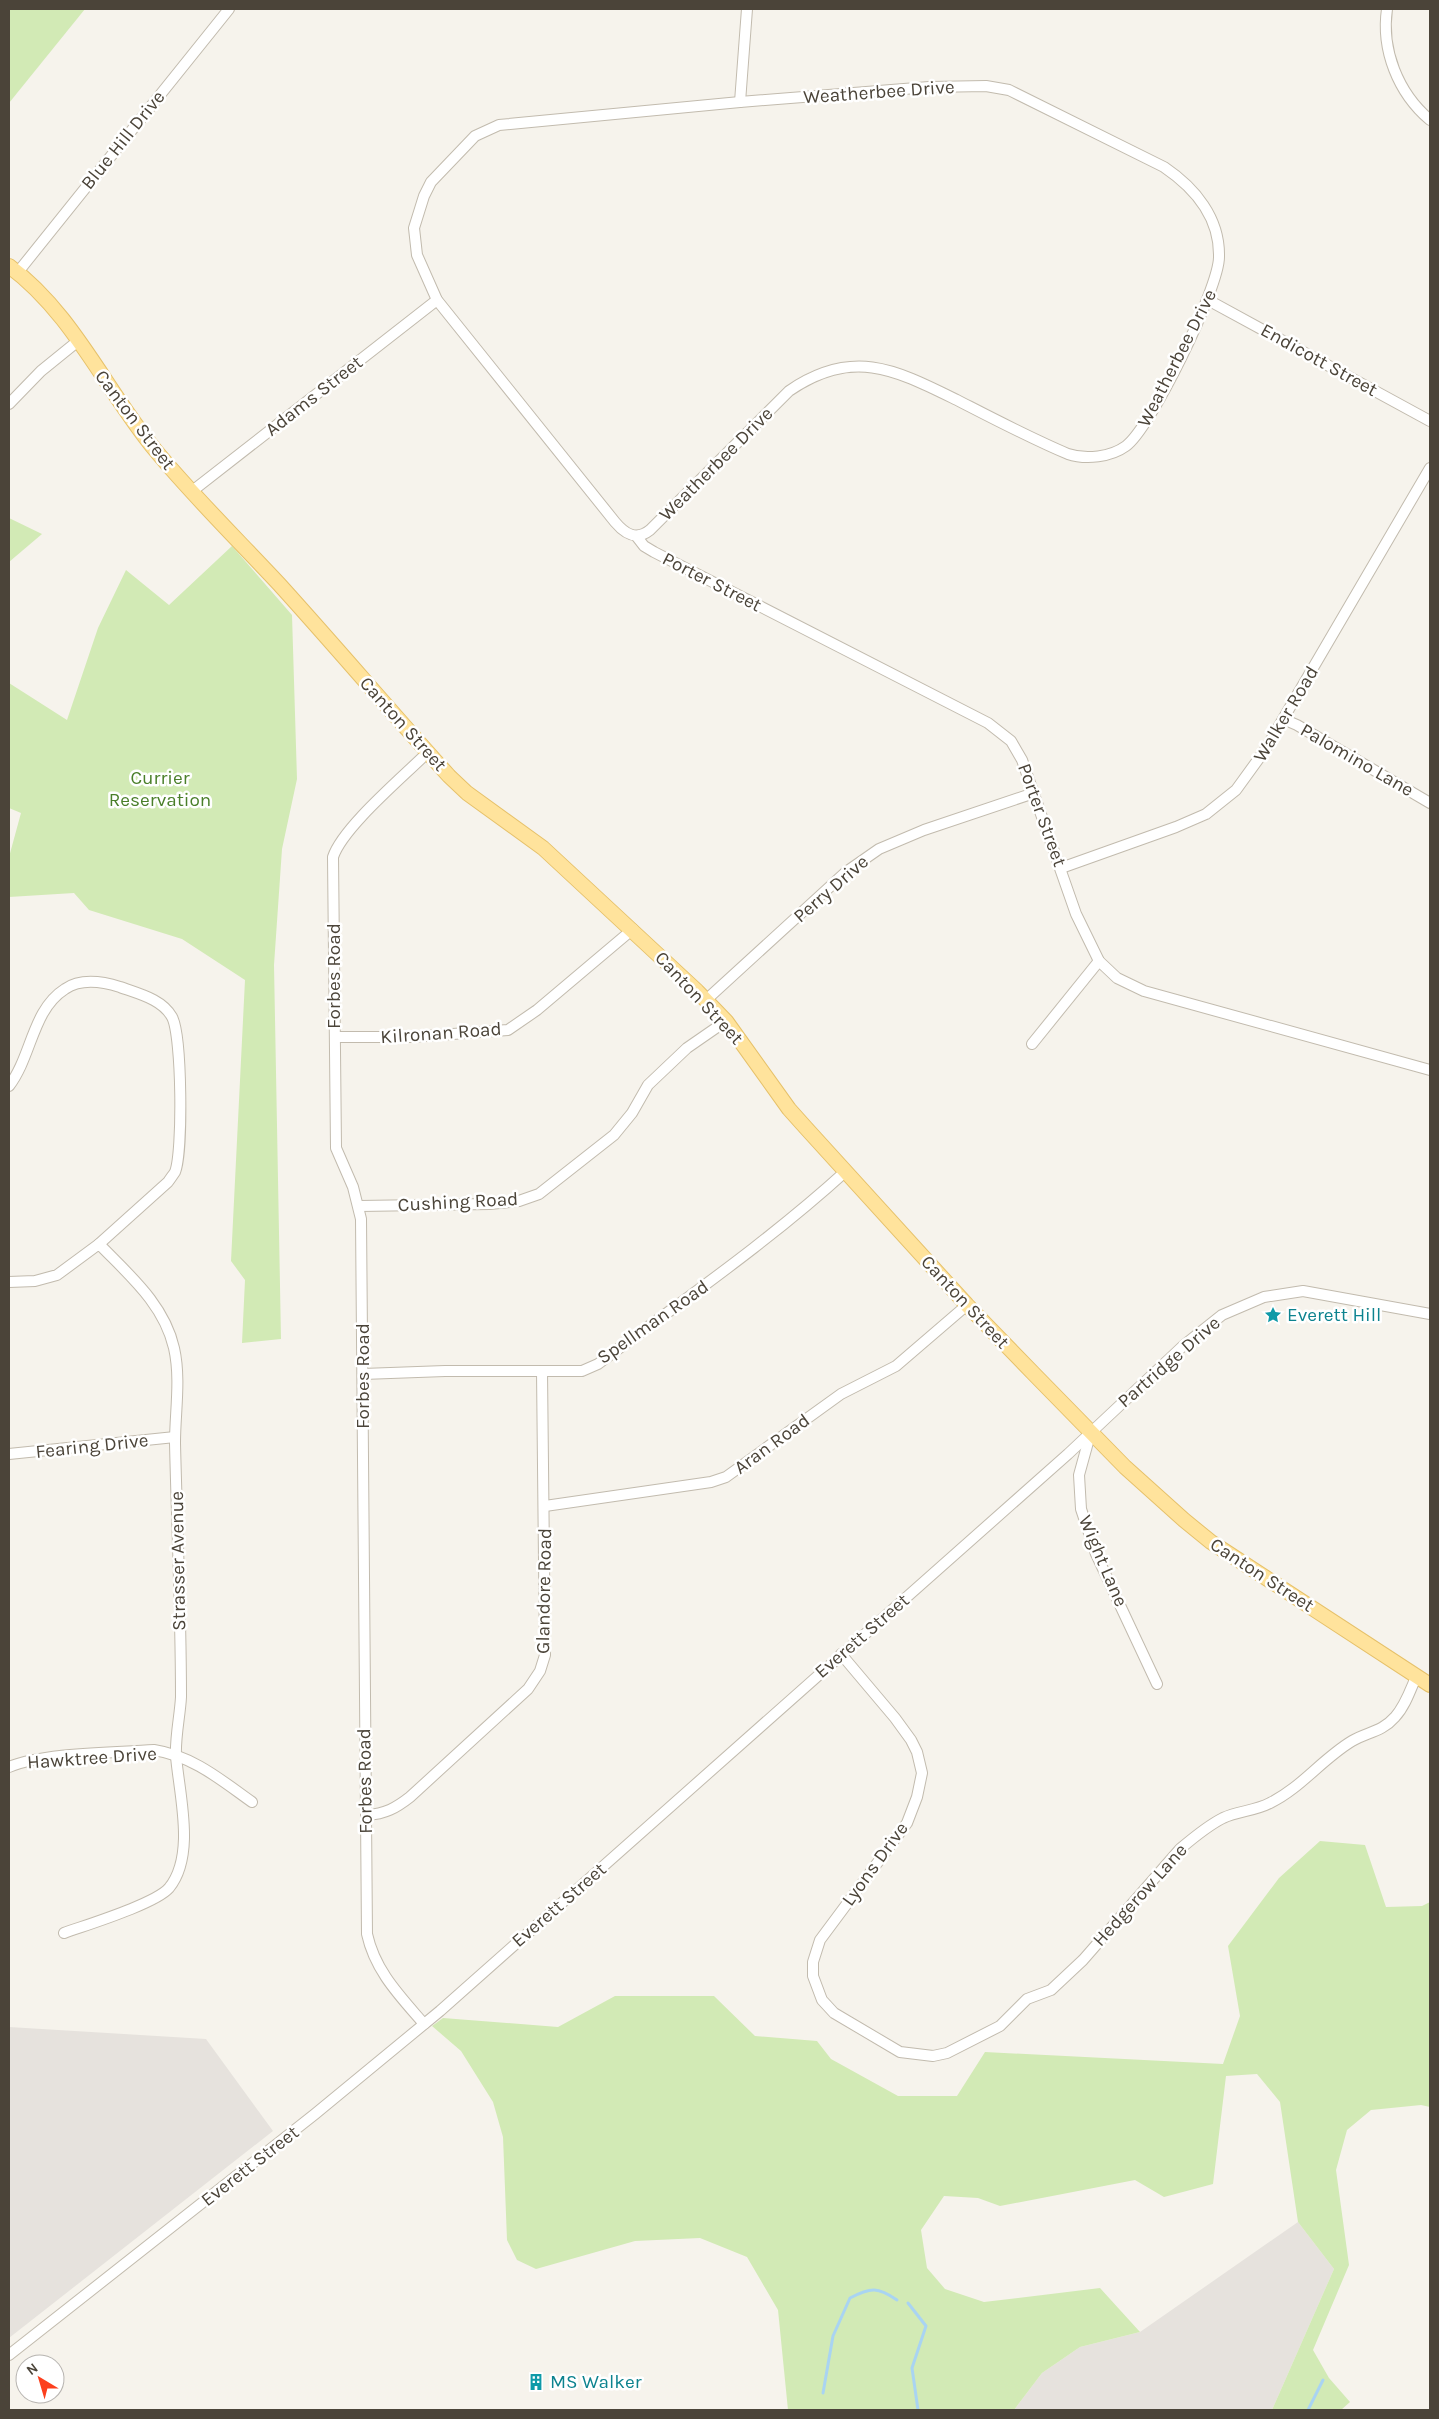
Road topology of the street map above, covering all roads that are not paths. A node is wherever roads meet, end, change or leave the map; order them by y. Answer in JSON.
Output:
{"nodes":[{"id":1,"x":229,"y":9,"type":"edge"},
{"id":2,"x":747,"y":9,"type":"edge"},
{"id":3,"x":1387,"y":9,"type":"edge"},
{"id":4,"x":740,"y":102,"type":"junction"},
{"id":5,"x":1430,"y":120,"type":"edge"},
{"id":6,"x":13,"y":269,"type":"edge"},
{"id":7,"x":437,"y":300,"type":"junction"},
{"id":8,"x":1208,"y":300,"type":"junction"},
{"id":9,"x":78,"y":342,"type":"junction"},
{"id":10,"x":9,"y":404,"type":"edge"},
{"id":11,"x":1430,"y":421,"type":"edge"},
{"id":12,"x":1430,"y":468,"type":"edge"},
{"id":13,"x":191,"y":492,"type":"junction"},
{"id":14,"x":637,"y":537,"type":"junction"},
{"id":15,"x":1283,"y":719,"type":"junction"},
{"id":16,"x":428,"y":752,"type":"junction"},
{"id":17,"x":1034,"y":793,"type":"junction"},
{"id":18,"x":1430,"y":803,"type":"edge"},
{"id":19,"x":1061,"y":868,"type":"junction"},
{"id":20,"x":632,"y":929,"type":"junction"},
{"id":21,"x":1099,"y":961,"type":"junction"},
{"id":22,"x":706,"y":1000,"type":"junction"},
{"id":23,"x":726,"y":1022,"type":"junction"},
{"id":24,"x":335,"y":1037,"type":"junction"},
{"id":25,"x":1032,"y":1044,"type":"dead end"},
{"id":26,"x":1430,"y":1070,"type":"edge"},
{"id":27,"x":9,"y":1086,"type":"edge"},
{"id":28,"x":846,"y":1171,"type":"junction"},
{"id":29,"x":359,"y":1206,"type":"junction"},
{"id":30,"x":99,"y":1244,"type":"junction"},
{"id":31,"x":9,"y":1282,"type":"edge"},
{"id":32,"x":967,"y":1305,"type":"junction"},
{"id":33,"x":1430,"y":1314,"type":"edge"},
{"id":34,"x":542,"y":1371,"type":"junction"},
{"id":35,"x":363,"y":1374,"type":"junction"},
{"id":36,"x":1091,"y":1432,"type":"junction"},
{"id":37,"x":175,"y":1437,"type":"junction"},
{"id":38,"x":9,"y":1454,"type":"edge"},
{"id":39,"x":545,"y":1506,"type":"junction"},
{"id":40,"x":841,"y":1654,"type":"junction"},
{"id":41,"x":1416,"y":1677,"type":"junction"},
{"id":42,"x":1157,"y":1684,"type":"dead end"},
{"id":43,"x":1430,"y":1685,"type":"edge"},
{"id":44,"x":176,"y":1755,"type":"junction"},
{"id":45,"x":9,"y":1767,"type":"edge"},
{"id":46,"x":252,"y":1802,"type":"dead end"},
{"id":47,"x":367,"y":1815,"type":"junction"},
{"id":48,"x":64,"y":1933,"type":"dead end"},
{"id":49,"x":847,"y":2021,"type":"joint"},
{"id":50,"x":424,"y":2024,"type":"junction"},
{"id":51,"x":9,"y":2355,"type":"edge"}],
"edges":[{"from":1,"to":6,"type":"street","name":"Blue Hill Drive"},
{"from":2,"to":4,"type":"street"},
{"from":3,"to":5,"type":"street"},
{"from":4,"to":7,"type":"street","name":"Weatherbee Drive"},
{"from":4,"to":8,"type":"street","name":"Weatherbee Drive"},
{"from":6,"to":9,"type":"main road","name":"Canton Street"},
{"from":7,"to":13,"type":"street","name":"Adams Street"},
{"from":7,"to":14,"type":"street","name":"Weatherbee Drive"},
{"from":8,"to":11,"type":"street","name":"Endicott Street"},
{"from":8,"to":14,"type":"street","name":"Weatherbee Drive"},
{"from":9,"to":10,"type":"street"},
{"from":9,"to":13,"type":"main road","name":"Canton Street"},
{"from":12,"to":15,"type":"street","name":"Walker Road"},
{"from":13,"to":16,"type":"main road","name":"Canton Street"},
{"from":14,"to":17,"type":"street","name":"Porter Street"},
{"from":15,"to":18,"type":"street","name":"Palomino Lane"},
{"from":15,"to":19,"type":"street","name":"Walker Road"},
{"from":16,"to":20,"type":"main road","name":"Canton Street"},
{"from":16,"to":24,"type":"street","name":"Forbes Road"},
{"from":17,"to":19,"type":"street","name":"Porter Street"},
{"from":17,"to":22,"type":"street","name":"Perry Drive"},
{"from":19,"to":21,"type":"street","name":"Porter Street"},
{"from":20,"to":22,"type":"main road","name":"Canton Street"},
{"from":20,"to":24,"type":"street","name":"Kilronan Road"},
{"from":21,"to":25,"type":"street"},
{"from":21,"to":26,"type":"street","name":"Porter Street"},
{"from":22,"to":23,"type":"main road","name":"Canton Street"},
{"from":23,"to":28,"type":"main road","name":"Canton Street"},
{"from":23,"to":29,"type":"street","name":"Cushing Road"},
{"from":24,"to":29,"type":"street","name":"Forbes Road"},
{"from":27,"to":30,"type":"street"},
{"from":28,"to":32,"type":"main road","name":"Canton Street"},
{"from":28,"to":34,"type":"street","name":"Spellman Road"},
{"from":29,"to":35,"type":"street","name":"Forbes Road"},
{"from":30,"to":31,"type":"street"},
{"from":30,"to":37,"type":"street","name":"Strasser Avenue"},
{"from":32,"to":36,"type":"main road","name":"Canton Street"},
{"from":32,"to":39,"type":"street","name":"Aran Road"},
{"from":33,"to":36,"type":"street","name":"Partridge Drive"},
{"from":34,"to":35,"type":"street","name":"Spellman Road"},
{"from":34,"to":39,"type":"street","name":"Glandore Road"},
{"from":35,"to":47,"type":"street","name":"Forbes Road"},
{"from":36,"to":40,"type":"street","name":"Everett Street"},
{"from":36,"to":41,"type":"main road","name":"Canton Street"},
{"from":36,"to":42,"type":"street","name":"Wight Lane"},
{"from":37,"to":38,"type":"street","name":"Fearing Drive"},
{"from":37,"to":44,"type":"street","name":"Strasser Avenue"},
{"from":39,"to":47,"type":"street","name":"Glandore Road"},
{"from":40,"to":49,"type":"street","name":"Lyons Drive"},
{"from":40,"to":50,"type":"street","name":"Everett Street"},
{"from":41,"to":43,"type":"main road","name":"Canton Street"},
{"from":41,"to":49,"type":"street","name":"Hedgerow Lane"},
{"from":44,"to":45,"type":"street","name":"Hawktree Drive"},
{"from":44,"to":46,"type":"street","name":"Hawktree Drive"},
{"from":44,"to":48,"type":"street","name":"Strasser Avenue"},
{"from":47,"to":50,"type":"street","name":"Forbes Road"},
{"from":50,"to":51,"type":"street","name":"Everett Street"}]}
